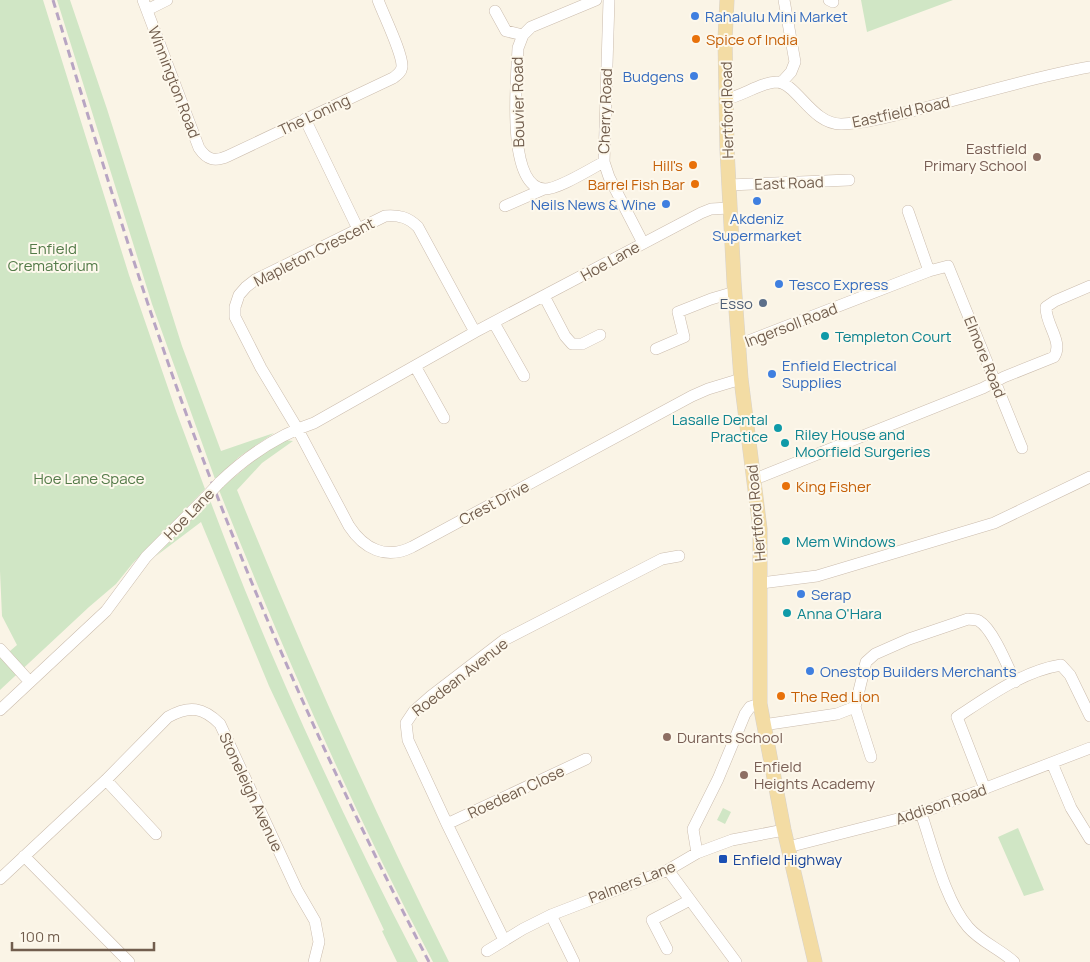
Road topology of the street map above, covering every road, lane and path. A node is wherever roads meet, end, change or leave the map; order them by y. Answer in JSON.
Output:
{"nodes":[{"id":1,"x":167,"y":0,"type":"edge"},
{"id":2,"x":378,"y":0,"type":"edge"},
{"id":3,"x":596,"y":0,"type":"edge"},
{"id":4,"x":609,"y":0,"type":"edge"},
{"id":5,"x":727,"y":0,"type":"edge"},
{"id":6,"x":784,"y":0,"type":"edge"},
{"id":7,"x":145,"y":5,"type":"edge"},
{"id":8,"x":495,"y":11,"type":"dead end"},
{"id":9,"x":523,"y":35,"type":"junction"},
{"id":10,"x":1090,"y":67,"type":"edge"},
{"id":11,"x":782,"y":83,"type":"junction"},
{"id":12,"x":726,"y":99,"type":"junction"},
{"id":13,"x":305,"y":119,"type":"junction"},
{"id":14,"x":212,"y":159,"type":"joint"},
{"id":15,"x":604,"y":162,"type":"junction"},
{"id":16,"x":849,"y":180,"type":"dead end"},
{"id":17,"x":728,"y":185,"type":"junction"},
{"id":18,"x":544,"y":189,"type":"junction"},
{"id":19,"x":505,"y":206,"type":"dead end"},
{"id":20,"x":729,"y":208,"type":"junction"},
{"id":21,"x":908,"y":211,"type":"dead end"},
{"id":22,"x":358,"y":229,"type":"junction"},
{"id":23,"x":643,"y":242,"type":"junction"},
{"id":24,"x":948,"y":266,"type":"joint"},
{"id":25,"x":928,"y":271,"type":"junction"},
{"id":26,"x":1090,"y":286,"type":"edge"},
{"id":27,"x":735,"y":292,"type":"junction"},
{"id":28,"x":544,"y":296,"type":"junction"},
{"id":29,"x":494,"y":323,"type":"junction"},
{"id":30,"x":476,"y":332,"type":"junction"},
{"id":31,"x":600,"y":335,"type":"dead end"},
{"id":32,"x":738,"y":345,"type":"junction"},
{"id":33,"x":656,"y":349,"type":"dead end"},
{"id":34,"x":415,"y":366,"type":"junction"},
{"id":35,"x":524,"y":376,"type":"dead end"},
{"id":36,"x":741,"y":378,"type":"junction"},
{"id":37,"x":996,"y":382,"type":"junction"},
{"id":38,"x":444,"y":418,"type":"dead end"},
{"id":39,"x":297,"y":428,"type":"junction"},
{"id":40,"x":1022,"y":448,"type":"dead end"},
{"id":41,"x":1090,"y":477,"type":"edge"},
{"id":42,"x":755,"y":479,"type":"junction"},
{"id":43,"x":679,"y":556,"type":"dead end"},
{"id":44,"x":761,"y":583,"type":"junction"},
{"id":45,"x":0,"y":649,"type":"edge"},
{"id":46,"x":30,"y":682,"type":"junction"},
{"id":47,"x":1015,"y":682,"type":"junction"},
{"id":48,"x":760,"y":704,"type":"junction"},
{"id":49,"x":854,"y":706,"type":"junction"},
{"id":50,"x":0,"y":710,"type":"edge"},
{"id":51,"x":1090,"y":716,"type":"edge"},
{"id":52,"x":763,"y":725,"type":"junction"},
{"id":53,"x":1090,"y":748,"type":"edge"},
{"id":54,"x":870,"y":757,"type":"dead end"},
{"id":55,"x":586,"y":759,"type":"dead end"},
{"id":56,"x":1052,"y":763,"type":"junction"},
{"id":57,"x":106,"y":780,"type":"junction"},
{"id":58,"x":986,"y":789,"type":"junction"},
{"id":59,"x":921,"y":813,"type":"junction"},
{"id":60,"x":446,"y":824,"type":"junction"},
{"id":61,"x":784,"y":830,"type":"junction"},
{"id":62,"x":156,"y":834,"type":"dead end"},
{"id":63,"x":1090,"y":839,"type":"edge"},
{"id":64,"x":788,"y":847,"type":"junction"},
{"id":65,"x":697,"y":853,"type":"junction"},
{"id":66,"x":24,"y":856,"type":"junction"},
{"id":67,"x":668,"y":870,"type":"junction"},
{"id":68,"x":0,"y":879,"type":"edge"},
{"id":69,"x":690,"y":900,"type":"junction"},
{"id":70,"x":551,"y":915,"type":"junction"},
{"id":71,"x":504,"y":940,"type":"junction"},
{"id":72,"x":667,"y":949,"type":"dead end"},
{"id":73,"x":487,"y":951,"type":"dead end"},
{"id":74,"x":129,"y":962,"type":"edge"},
{"id":75,"x":314,"y":962,"type":"edge"},
{"id":76,"x":574,"y":962,"type":"edge"},
{"id":77,"x":736,"y":962,"type":"edge"},
{"id":78,"x":815,"y":962,"type":"edge"},
{"id":79,"x":1014,"y":962,"type":"edge"}],
"edges":[{"from":1,"to":7,"type":"street"},
{"from":2,"to":13,"type":"street","name":"The Loning"},
{"from":3,"to":9,"type":"street","name":"Bouvier Road"},
{"from":4,"to":15,"type":"street","name":"Cherry Road"},
{"from":5,"to":12,"type":"main road","name":"Hertford Road"},
{"from":6,"to":11,"type":"street"},
{"from":7,"to":14,"type":"street","name":"Winnington Road"},
{"from":8,"to":9,"type":"street","name":"Bouvier Road"},
{"from":9,"to":18,"type":"street","name":"Bouvier Road"},
{"from":10,"to":11,"type":"street","name":"Eastfield Road"},
{"from":11,"to":12,"type":"street"},
{"from":12,"to":17,"type":"main road","name":"Hertford Road"},
{"from":13,"to":14,"type":"street","name":"The Loning"},
{"from":13,"to":22,"type":"street"},
{"from":15,"to":18,"type":"street"},
{"from":15,"to":23,"type":"street","name":"Cherry Road"},
{"from":16,"to":17,"type":"street","name":"East Road"},
{"from":17,"to":20,"type":"main road","name":"Hertford Road"},
{"from":18,"to":19,"type":"street"},
{"from":20,"to":23,"type":"street","name":"Hoe Lane"},
{"from":20,"to":27,"type":"main road","name":"Hertford Road"},
{"from":21,"to":25,"type":"street"},
{"from":22,"to":30,"type":"street","name":"Mapleton Crescent"},
{"from":22,"to":39,"type":"street","name":"Mapleton Crescent"},
{"from":23,"to":28,"type":"street","name":"Hoe Lane"},
{"from":24,"to":25,"type":"street","name":"Ingersoll Road"},
{"from":24,"to":37,"type":"street","name":"Elmore Road"},
{"from":25,"to":32,"type":"street","name":"Ingersoll Road"},
{"from":26,"to":37,"type":"street"},
{"from":27,"to":32,"type":"main road","name":"Hertford Road"},
{"from":27,"to":33,"type":"street"},
{"from":28,"to":29,"type":"street","name":"Hoe Lane"},
{"from":28,"to":31,"type":"street"},
{"from":29,"to":30,"type":"street","name":"Hoe Lane"},
{"from":29,"to":35,"type":"street"},
{"from":30,"to":34,"type":"street","name":"Hoe Lane"},
{"from":32,"to":36,"type":"main road","name":"Hertford Road"},
{"from":34,"to":38,"type":"street"},
{"from":34,"to":39,"type":"street","name":"Hoe Lane"},
{"from":36,"to":39,"type":"street","name":"Crest Drive"},
{"from":36,"to":42,"type":"main road","name":"Hertford Road"},
{"from":37,"to":40,"type":"street","name":"Elmore Road"},
{"from":37,"to":42,"type":"street"},
{"from":39,"to":46,"type":"street","name":"Hoe Lane","bridge":true},
{"from":41,"to":44,"type":"street"},
{"from":42,"to":44,"type":"main road","name":"Hertford Road"},
{"from":43,"to":60,"type":"street","name":"Roedean Avenue"},
{"from":44,"to":48,"type":"main road","name":"Hertford Road"},
{"from":45,"to":46,"type":"street"},
{"from":46,"to":50,"type":"street","name":"Hoe Lane"},
{"from":47,"to":49,"type":"street"},
{"from":47,"to":51,"type":"street"},
{"from":47,"to":58,"type":"street"},
{"from":48,"to":52,"type":"main road","name":"Hertford Road"},
{"from":48,"to":65,"type":"street"},
{"from":49,"to":52,"type":"street"},
{"from":49,"to":54,"type":"street"},
{"from":52,"to":61,"type":"main road","name":"Hertford Road"},
{"from":53,"to":56,"type":"street","name":"Addison Road"},
{"from":55,"to":60,"type":"street","name":"Roedean Close"},
{"from":56,"to":58,"type":"street","name":"Addison Road"},
{"from":56,"to":63,"type":"street"},
{"from":57,"to":62,"type":"street"},
{"from":57,"to":66,"type":"street","name":"Stoneleigh Avenue"},
{"from":57,"to":75,"type":"street","name":"Stoneleigh Avenue"},
{"from":58,"to":59,"type":"street","name":"Addison Road"},
{"from":59,"to":64,"type":"street","name":"Addison Road"},
{"from":59,"to":79,"type":"street"},
{"from":60,"to":71,"type":"street","name":"Roedean Avenue"},
{"from":61,"to":64,"type":"main road","name":"Hertford Road"},
{"from":61,"to":65,"type":"street","name":"Palmers Lane"},
{"from":64,"to":78,"type":"main road","name":"Hertford Road"},
{"from":65,"to":67,"type":"street","name":"Palmers Lane"},
{"from":66,"to":68,"type":"street","name":"Stoneleigh Avenue"},
{"from":66,"to":74,"type":"street"},
{"from":67,"to":69,"type":"street"},
{"from":67,"to":70,"type":"street","name":"Palmers Lane"},
{"from":69,"to":72,"type":"street"},
{"from":69,"to":77,"type":"street"},
{"from":70,"to":71,"type":"street","name":"Palmers Lane"},
{"from":70,"to":76,"type":"street"},
{"from":71,"to":73,"type":"street","name":"Palmers Lane"}]}
